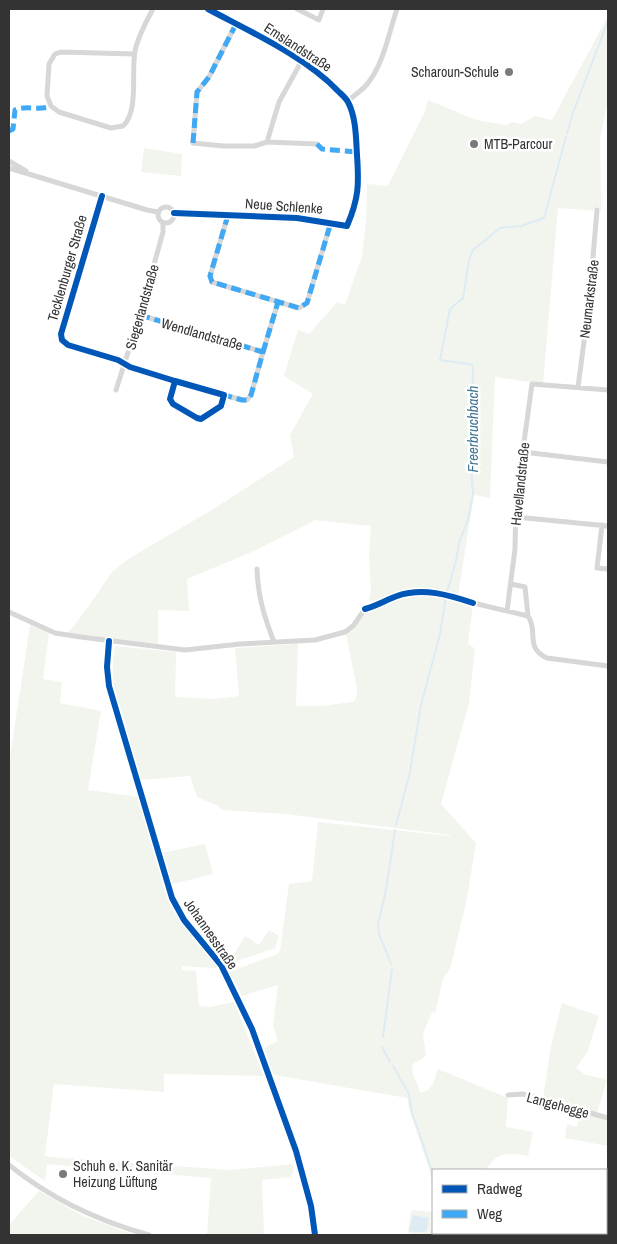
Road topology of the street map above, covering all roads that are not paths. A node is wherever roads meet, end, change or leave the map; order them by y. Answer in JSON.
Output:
{"nodes":[{"id":1,"x":153,"y":9,"type":"edge"},
{"id":2,"x":208,"y":9,"type":"edge"},
{"id":3,"x":297,"y":9,"type":"edge"},
{"id":4,"x":323,"y":9,"type":"edge"},
{"id":5,"x":396,"y":9,"type":"edge"},
{"id":6,"x":236,"y":24,"type":"junction"},
{"id":7,"x":134,"y":54,"type":"junction"},
{"id":8,"x":301,"y":62,"type":"junction"},
{"id":9,"x":348,"y":101,"type":"junction"},
{"id":10,"x":267,"y":142,"type":"junction"},
{"id":11,"x":317,"y":144,"type":"dead end"},
{"id":12,"x":9,"y":161,"type":"edge"},
{"id":13,"x":9,"y":168,"type":"edge"},
{"id":14,"x":33,"y":175,"type":"junction"},
{"id":15,"x":359,"y":184,"type":"joint"},
{"id":16,"x":102,"y":196,"type":"junction"},
{"id":17,"x":597,"y":210,"type":"dead end"},
{"id":18,"x":158,"y":212,"type":"junction"},
{"id":19,"x":174,"y":213,"type":"junction"},
{"id":20,"x":228,"y":215,"type":"junction"},
{"id":21,"x":332,"y":222,"type":"junction"},
{"id":22,"x":163,"y":223,"type":"junction"},
{"id":23,"x":278,"y":302,"type":"junction"},
{"id":24,"x":140,"y":315,"type":"junction"},
{"id":25,"x":263,"y":352,"type":"junction"},
{"id":26,"x":125,"y":364,"type":"junction"},
{"id":27,"x":175,"y":381,"type":"junction"},
{"id":28,"x":578,"y":386,"type":"junction"},
{"id":29,"x":116,"y":390,"type":"dead end"},
{"id":30,"x":608,"y":390,"type":"edge"},
{"id":31,"x":224,"y":395,"type":"junction"},
{"id":32,"x":523,"y":452,"type":"junction"},
{"id":33,"x":608,"y":462,"type":"edge"},
{"id":34,"x":516,"y":517,"type":"junction"},
{"id":35,"x":605,"y":525,"type":"edge"},
{"id":36,"x":257,"y":569,"type":"dead end"},
{"id":37,"x":608,"y":569,"type":"edge"},
{"id":38,"x":511,"y":584,"type":"junction"},
{"id":39,"x":473,"y":603,"type":"dead end"},
{"id":40,"x":365,"y":609,"type":"dead end"},
{"id":41,"x":507,"y":611,"type":"junction"},
{"id":42,"x":9,"y":612,"type":"edge"},
{"id":43,"x":528,"y":616,"type":"junction"},
{"id":44,"x":109,"y":641,"type":"junction"},
{"id":45,"x":274,"y":642,"type":"junction"},
{"id":46,"x":608,"y":666,"type":"edge"},
{"id":47,"x":508,"y":1095,"type":"dead end"},
{"id":48,"x":608,"y":1118,"type":"edge"},
{"id":49,"x":9,"y":1165,"type":"edge"},
{"id":50,"x":149,"y":1235,"type":"edge"},
{"id":51,"x":315,"y":1235,"type":"edge"}],
"edges":[{"from":1,"to":7,"type":"street"},
{"from":2,"to":6,"type":"street","name":"Emslandstraße"},
{"from":3,"to":4,"type":"street"},
{"from":5,"to":9,"type":"street"},
{"from":6,"to":8,"type":"street","name":"Emslandstraße"},
{"from":6,"to":10,"type":"street"},
{"from":7,"to":7,"type":"street"},
{"from":8,"to":9,"type":"street","name":"Emslandstraße"},
{"from":8,"to":10,"type":"street"},
{"from":9,"to":15,"type":"street","name":"Emslandstraße"},
{"from":10,"to":11,"type":"street"},
{"from":12,"to":14,"type":"street"},
{"from":13,"to":14,"type":"street"},
{"from":14,"to":16,"type":"street"},
{"from":15,"to":21,"type":"street","name":"Neue Schlenke"},
{"from":16,"to":18,"type":"street"},
{"from":16,"to":26,"type":"street","name":"Tecklenburger Straße"},
{"from":17,"to":28,"type":"street","name":"Neumarkstraße"},
{"from":18,"to":19,"type":"street"},
{"from":18,"to":22,"type":"street"},
{"from":19,"to":20,"type":"street","name":"Neue Schlenke"},
{"from":19,"to":22,"type":"street"},
{"from":20,"to":21,"type":"street","name":"Neue Schlenke"},
{"from":20,"to":23,"type":"street","name":"Neue Schlenke"},
{"from":21,"to":23,"type":"street","name":"Neue Schlenke"},
{"from":22,"to":24,"type":"street","name":"Siegerlandstraße"},
{"from":23,"to":25,"type":"street"},
{"from":24,"to":25,"type":"street","name":"Wendlandstraße"},
{"from":24,"to":26,"type":"street","name":"Siegerlandstraße"},
{"from":25,"to":31,"type":"street"},
{"from":26,"to":27,"type":"street"},
{"from":26,"to":29,"type":"street","name":"Siegerlandstraße"},
{"from":27,"to":31,"type":"street"},
{"from":27,"to":31,"type":"street"},
{"from":28,"to":30,"type":"street"},
{"from":28,"to":32,"type":"street","name":"Havellandstraße"},
{"from":32,"to":33,"type":"street"},
{"from":32,"to":34,"type":"street","name":"Havellandstraße"},
{"from":34,"to":35,"type":"street"},
{"from":34,"to":38,"type":"street","name":"Havellandstraße"},
{"from":35,"to":37,"type":"street"},
{"from":36,"to":45,"type":"street"},
{"from":38,"to":41,"type":"street","name":"Havellandstraße"},
{"from":38,"to":43,"type":"street"},
{"from":39,"to":41,"type":"street"},
{"from":40,"to":45,"type":"street"},
{"from":41,"to":43,"type":"street"},
{"from":42,"to":44,"type":"street"},
{"from":43,"to":46,"type":"street"},
{"from":44,"to":45,"type":"street"},
{"from":44,"to":51,"type":"street","name":"Johannesstraße"},
{"from":47,"to":48,"type":"street","name":"Langehegge"},
{"from":49,"to":50,"type":"street"}]}
